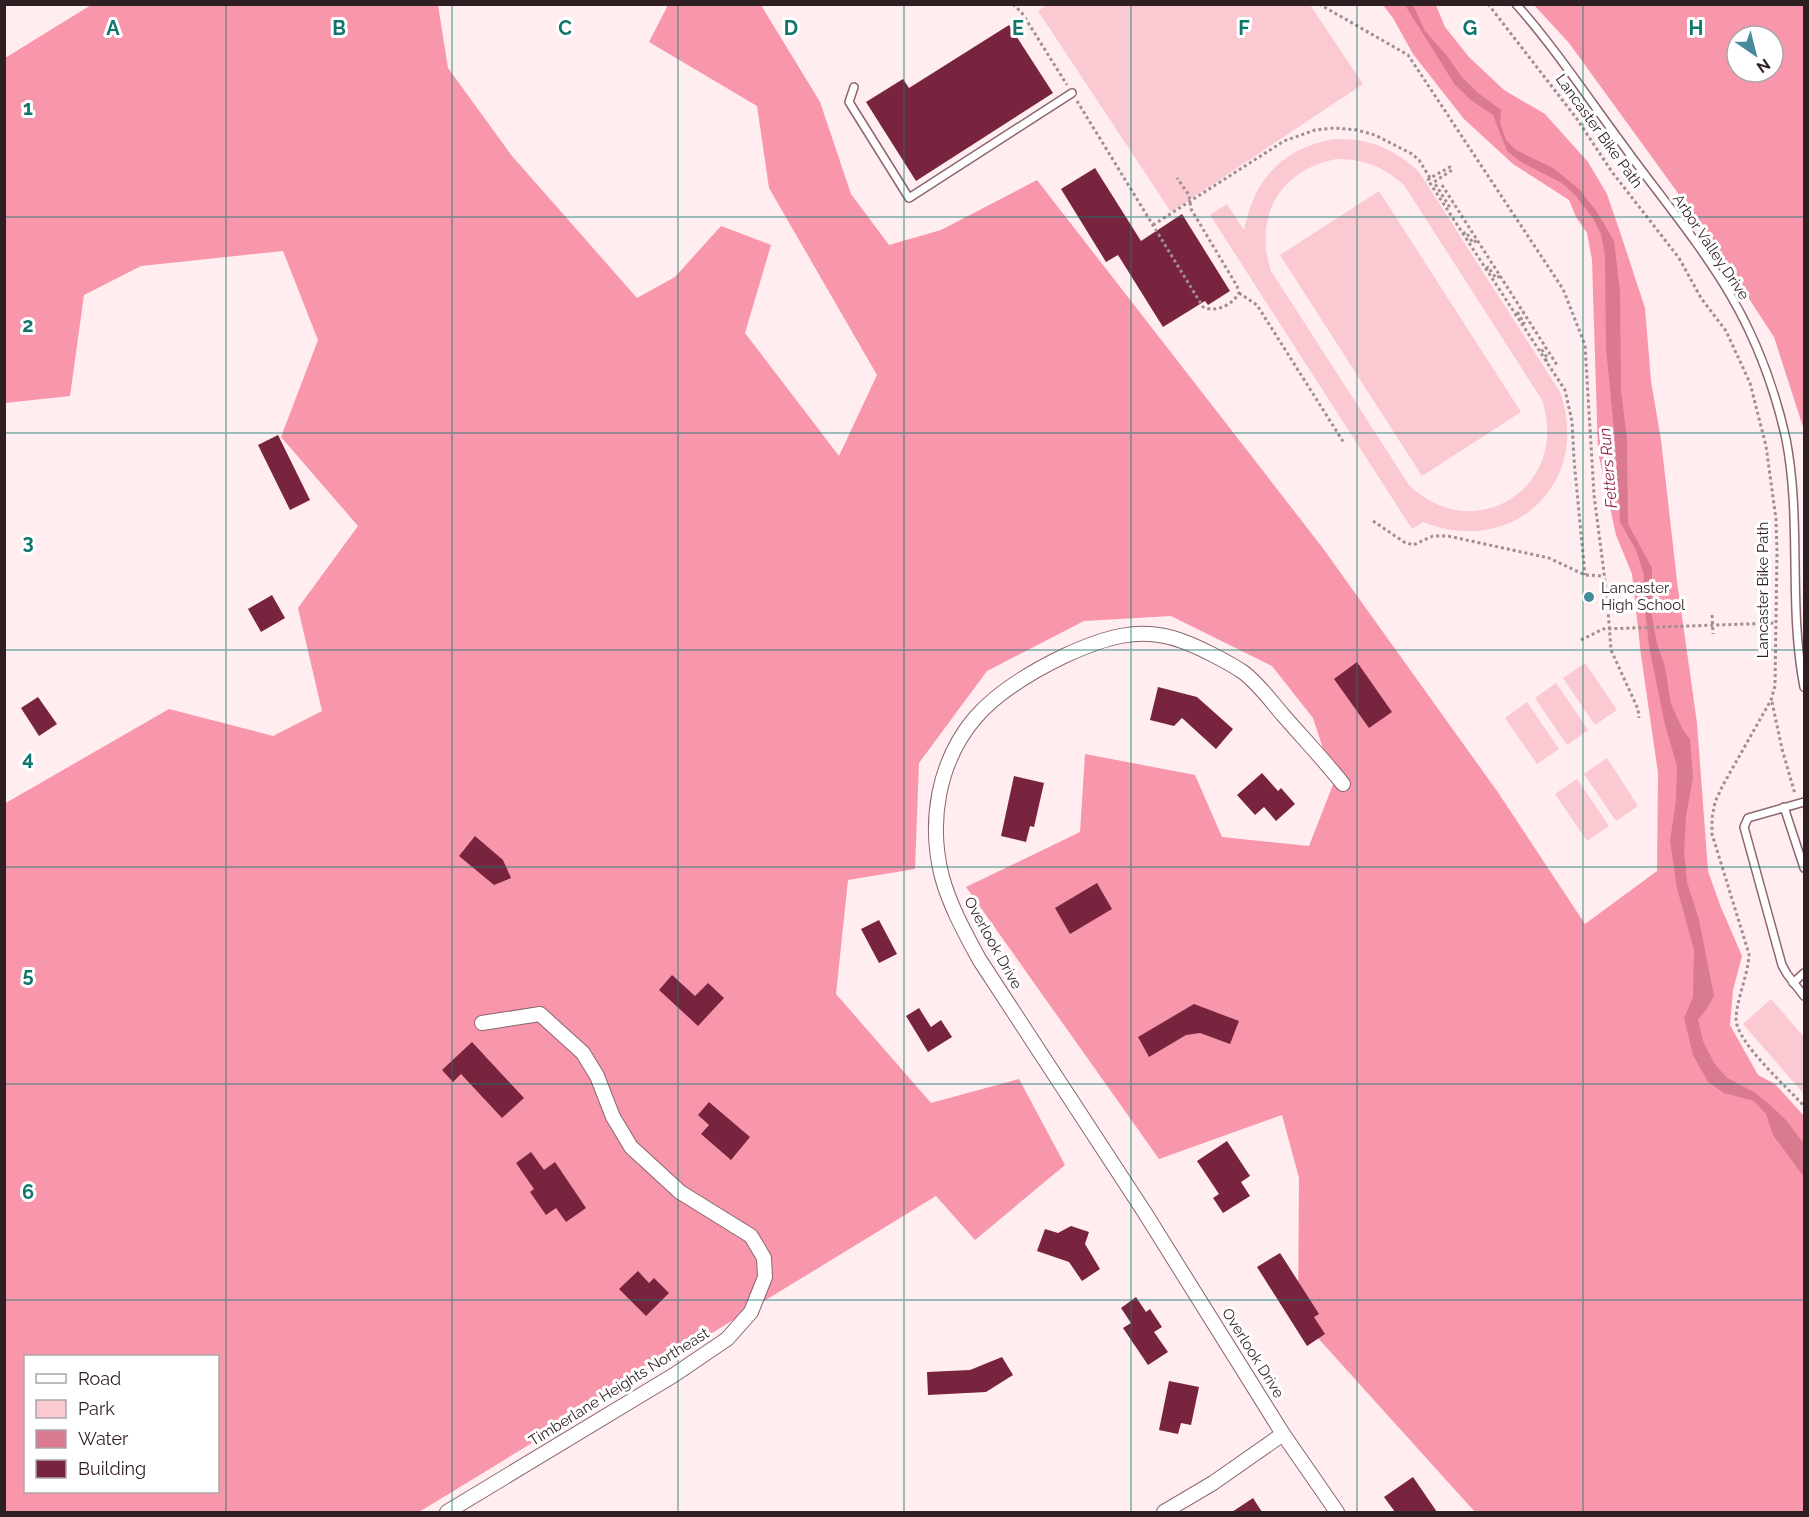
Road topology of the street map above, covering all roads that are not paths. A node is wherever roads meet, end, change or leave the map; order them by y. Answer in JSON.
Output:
{"nodes":[{"id":1,"x":1516,"y":4,"type":"edge"},
{"id":2,"x":854,"y":87,"type":"dead end"},
{"id":3,"x":1072,"y":93,"type":"road end"},
{"id":4,"x":1804,"y":687,"type":"edge"},
{"id":5,"x":1342,"y":784,"type":"dead end"},
{"id":6,"x":1801,"y":803,"type":"edge"},
{"id":7,"x":1784,"y":807,"type":"junction"},
{"id":8,"x":1804,"y":868,"type":"edge"},
{"id":9,"x":1804,"y":973,"type":"edge"},
{"id":10,"x":1793,"y":983,"type":"junction"},
{"id":11,"x":1804,"y":996,"type":"edge"},
{"id":12,"x":482,"y":1023,"type":"dead end"},
{"id":13,"x":1283,"y":1434,"type":"junction"},
{"id":14,"x":447,"y":1512,"type":"edge"},
{"id":15,"x":1164,"y":1512,"type":"edge"},
{"id":16,"x":1337,"y":1512,"type":"edge"}],
"edges":[{"from":1,"to":4,"type":"lane","name":"Arbor Valley Drive"},
{"from":2,"to":3,"type":"lane"},
{"from":5,"to":13,"type":"street","name":"Overlook Drive"},
{"from":6,"to":7,"type":"lane"},
{"from":7,"to":8,"type":"lane"},
{"from":7,"to":10,"type":"lane"},
{"from":9,"to":10,"type":"lane"},
{"from":10,"to":11,"type":"lane"},
{"from":12,"to":14,"type":"street","name":"Timberlane Heights Northeast"},
{"from":13,"to":15,"type":"street"},
{"from":13,"to":16,"type":"street","name":"Overlook Drive"}]}
